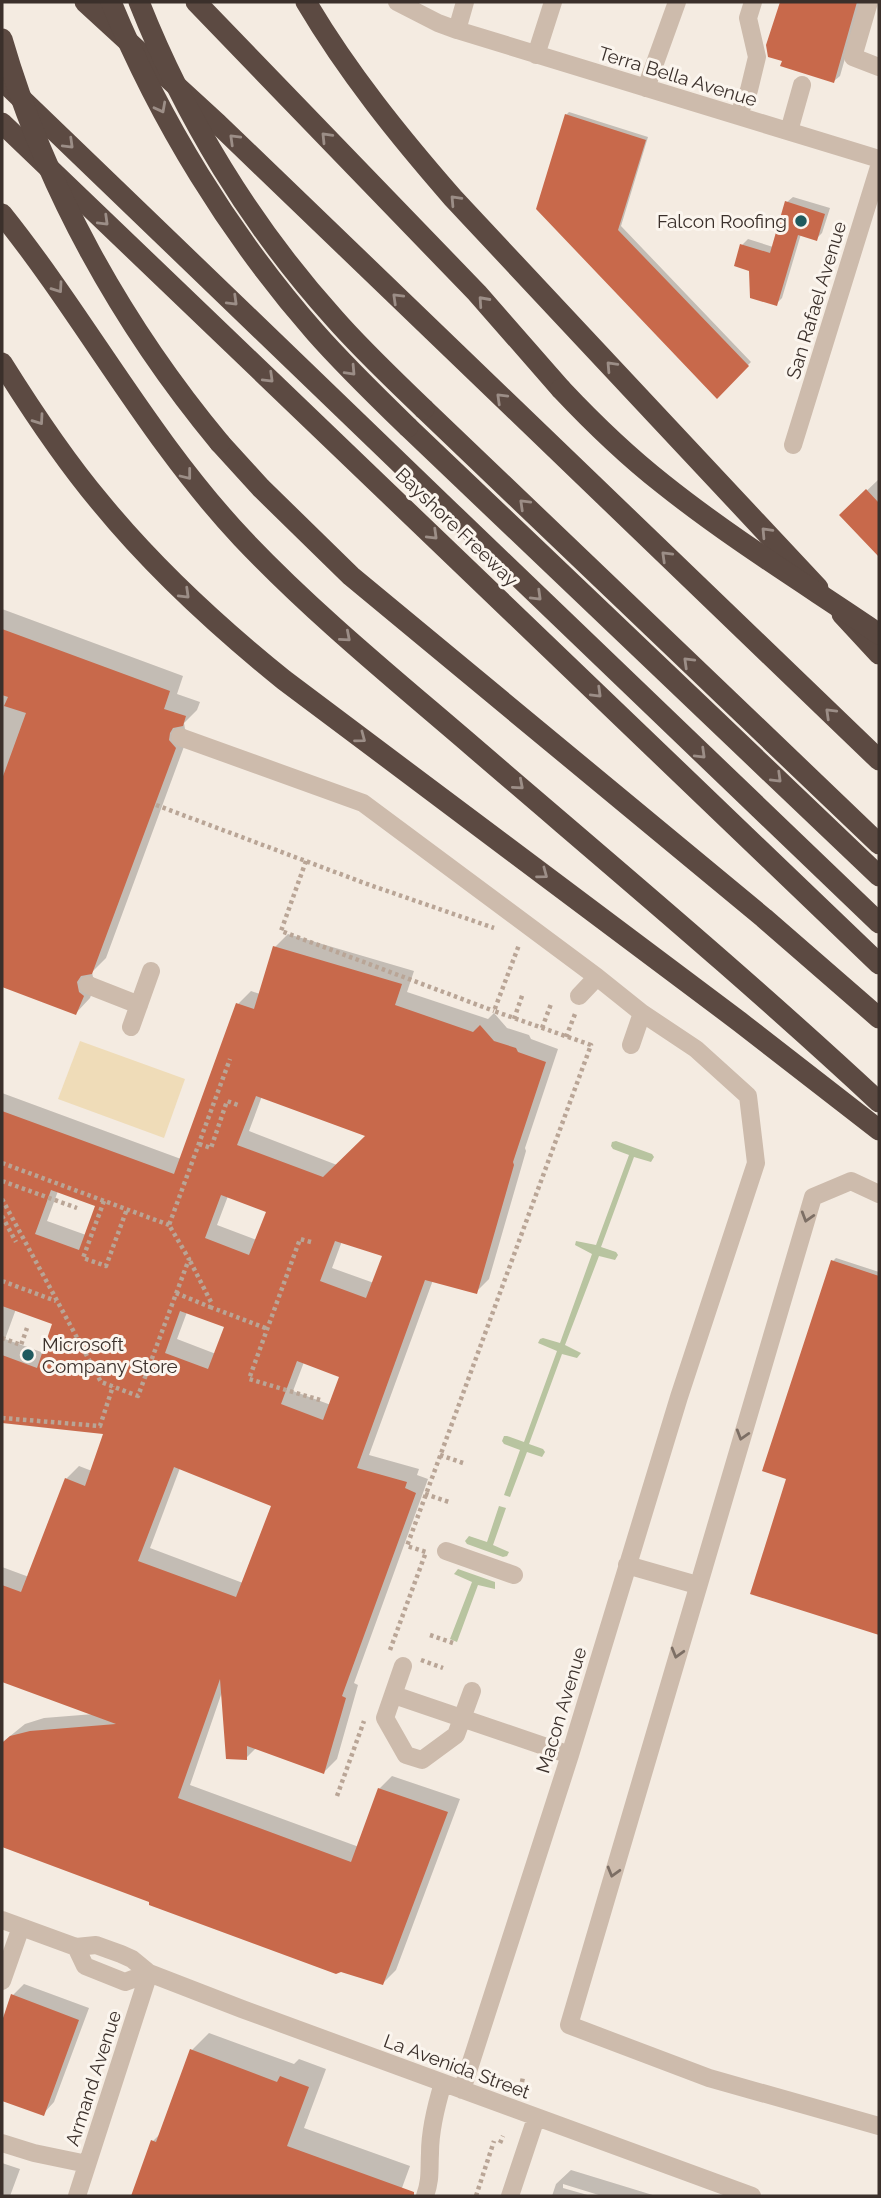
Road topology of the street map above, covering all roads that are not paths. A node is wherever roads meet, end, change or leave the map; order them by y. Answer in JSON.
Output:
{"nodes":[{"id":1,"x":85,"y":2,"type":"edge"},
{"id":2,"x":111,"y":2,"type":"edge"},
{"id":3,"x":139,"y":2,"type":"edge"},
{"id":4,"x":196,"y":2,"type":"edge"},
{"id":5,"x":306,"y":2,"type":"edge"},
{"id":6,"x":397,"y":2,"type":"edge"},
{"id":7,"x":465,"y":2,"type":"edge"},
{"id":8,"x":553,"y":2,"type":"edge"},
{"id":9,"x":677,"y":2,"type":"edge"},
{"id":10,"x":753,"y":2,"type":"edge"},
{"id":11,"x":869,"y":2,"type":"edge"},
{"id":12,"x":461,"y":32,"type":"junction"},
{"id":13,"x":2,"y":39,"type":"edge"},
{"id":14,"x":536,"y":54,"type":"junction"},
{"id":15,"x":879,"y":67,"type":"edge"},
{"id":16,"x":2,"y":80,"type":"edge"},
{"id":17,"x":802,"y":85,"type":"dead end"},
{"id":18,"x":646,"y":88,"type":"junction"},
{"id":19,"x":738,"y":116,"type":"junction"},
{"id":20,"x":2,"y":123,"type":"edge"},
{"id":21,"x":789,"y":131,"type":"junction"},
{"id":22,"x":879,"y":159,"type":"edge"},
{"id":23,"x":879,"y":167,"type":"edge"},
{"id":24,"x":2,"y":214,"type":"edge"},
{"id":25,"x":2,"y":363,"type":"edge"},
{"id":26,"x":793,"y":445,"type":"dead end"},
{"id":27,"x":879,"y":634,"type":"edge"},
{"id":28,"x":879,"y":654,"type":"edge"},
{"id":29,"x":180,"y":737,"type":"dead end"},
{"id":30,"x":879,"y":760,"type":"edge"},
{"id":31,"x":879,"y":844,"type":"edge"},
{"id":32,"x":879,"y":876,"type":"edge"},
{"id":33,"x":879,"y":923,"type":"edge"},
{"id":34,"x":879,"y":964,"type":"edge"},
{"id":35,"x":150,"y":971,"type":"dead end"},
{"id":36,"x":597,"y":977,"type":"junction"},
{"id":37,"x":88,"y":985,"type":"dead end"},
{"id":38,"x":577,"y":1004,"type":"road end"},
{"id":39,"x":139,"y":1005,"type":"junction"},
{"id":40,"x":642,"y":1013,"type":"junction"},
{"id":41,"x":879,"y":1018,"type":"edge"},
{"id":42,"x":131,"y":1027,"type":"dead end"},
{"id":43,"x":631,"y":1045,"type":"dead end"},
{"id":44,"x":879,"y":1102,"type":"edge"},
{"id":45,"x":879,"y":1130,"type":"edge"},
{"id":46,"x":879,"y":1194,"type":"edge"},
{"id":47,"x":446,"y":1551,"type":"dead end"},
{"id":48,"x":627,"y":1565,"type":"junction"},
{"id":49,"x":514,"y":1575,"type":"dead end"},
{"id":50,"x":697,"y":1585,"type":"junction"},
{"id":51,"x":403,"y":1666,"type":"dead end"},
{"id":52,"x":472,"y":1691,"type":"dead end"},
{"id":53,"x":394,"y":1695,"type":"junction"},
{"id":54,"x":462,"y":1718,"type":"junction"},
{"id":55,"x":570,"y":1755,"type":"junction"},
{"id":56,"x":2,"y":1920,"type":"edge"},
{"id":57,"x":21,"y":1927,"type":"junction"},
{"id":58,"x":149,"y":1973,"type":"junction"},
{"id":59,"x":2,"y":1981,"type":"edge"},
{"id":60,"x":443,"y":2083,"type":"junction"},
{"id":61,"x":462,"y":2090,"type":"junction"},
{"id":62,"x":536,"y":2118,"type":"junction"},
{"id":63,"x":879,"y":2126,"type":"edge"},
{"id":64,"x":2,"y":2143,"type":"edge"},
{"id":65,"x":87,"y":2164,"type":"junction"},
{"id":66,"x":77,"y":2196,"type":"edge"},
{"id":67,"x":425,"y":2196,"type":"edge"},
{"id":68,"x":510,"y":2196,"type":"edge"},
{"id":69,"x":752,"y":2196,"type":"edge"}],
"edges":[{"from":30,"to":1,"type":"highway","one_way":true},
{"from":2,"to":32,"type":"highway","one_way":true,"bridge":true},
{"from":31,"to":3,"type":"highway","one_way":true,"bridge":true},
{"from":27,"to":4,"type":"highway","one_way":true,"bridge":true},
{"from":28,"to":5,"type":"highway","one_way":true},
{"from":6,"to":12,"type":"street","name":"Terra Bella Avenue"},
{"from":7,"to":12,"type":"street"},
{"from":8,"to":14,"type":"street"},
{"from":9,"to":18,"type":"street"},
{"from":10,"to":19,"type":"street"},
{"from":11,"to":15,"type":"street"},
{"from":12,"to":14,"type":"street","name":"Terra Bella Avenue"},
{"from":13,"to":41,"type":"highway","bridge":true},
{"from":14,"to":18,"type":"street","name":"Terra Bella Avenue"},
{"from":16,"to":33,"type":"highway","one_way":true},
{"from":17,"to":21,"type":"street"},
{"from":18,"to":19,"type":"street","name":"Terra Bella Avenue"},
{"from":19,"to":21,"type":"street","name":"Terra Bella Avenue"},
{"from":20,"to":34,"type":"highway","name":"Bayshore Freeway","one_way":true},
{"from":21,"to":22,"type":"street","name":"Terra Bella Avenue"},
{"from":23,"to":26,"type":"street","name":"San Rafael Avenue"},
{"from":24,"to":44,"type":"highway","one_way":true},
{"from":25,"to":45,"type":"highway","one_way":true},
{"from":29,"to":36,"type":"street","name":"Macon Avenue"},
{"from":35,"to":39,"type":"street"},
{"from":36,"to":38,"type":"street"},
{"from":36,"to":40,"type":"street","name":"Macon Avenue"},
{"from":37,"to":39,"type":"street"},
{"from":39,"to":42,"type":"street"},
{"from":40,"to":43,"type":"street"},
{"from":40,"to":48,"type":"street","name":"Macon Avenue"},
{"from":46,"to":50,"type":"street","one_way":true},
{"from":47,"to":49,"type":"street"},
{"from":48,"to":50,"type":"street"},
{"from":48,"to":55,"type":"street","name":"Macon Avenue"},
{"from":50,"to":63,"type":"street","one_way":true},
{"from":51,"to":53,"type":"street"},
{"from":52,"to":54,"type":"street"},
{"from":53,"to":54,"type":"street"},
{"from":53,"to":54,"type":"street"},
{"from":54,"to":55,"type":"street"},
{"from":55,"to":61,"type":"street","name":"Macon Avenue"},
{"from":56,"to":57,"type":"street","name":"La Avenida Street"},
{"from":57,"to":58,"type":"street","name":"La Avenida Street"},
{"from":57,"to":59,"type":"street"},
{"from":58,"to":60,"type":"street","name":"La Avenida Street"},
{"from":58,"to":65,"type":"street","name":"Armand Avenue"},
{"from":60,"to":61,"type":"street","name":"La Avenida Street"},
{"from":60,"to":67,"type":"street"},
{"from":61,"to":62,"type":"street","name":"La Avenida Street"},
{"from":62,"to":68,"type":"street"},
{"from":62,"to":69,"type":"street","name":"La Avenida Street"},
{"from":64,"to":65,"type":"street"},
{"from":65,"to":66,"type":"street","name":"Armand Avenue"}]}
